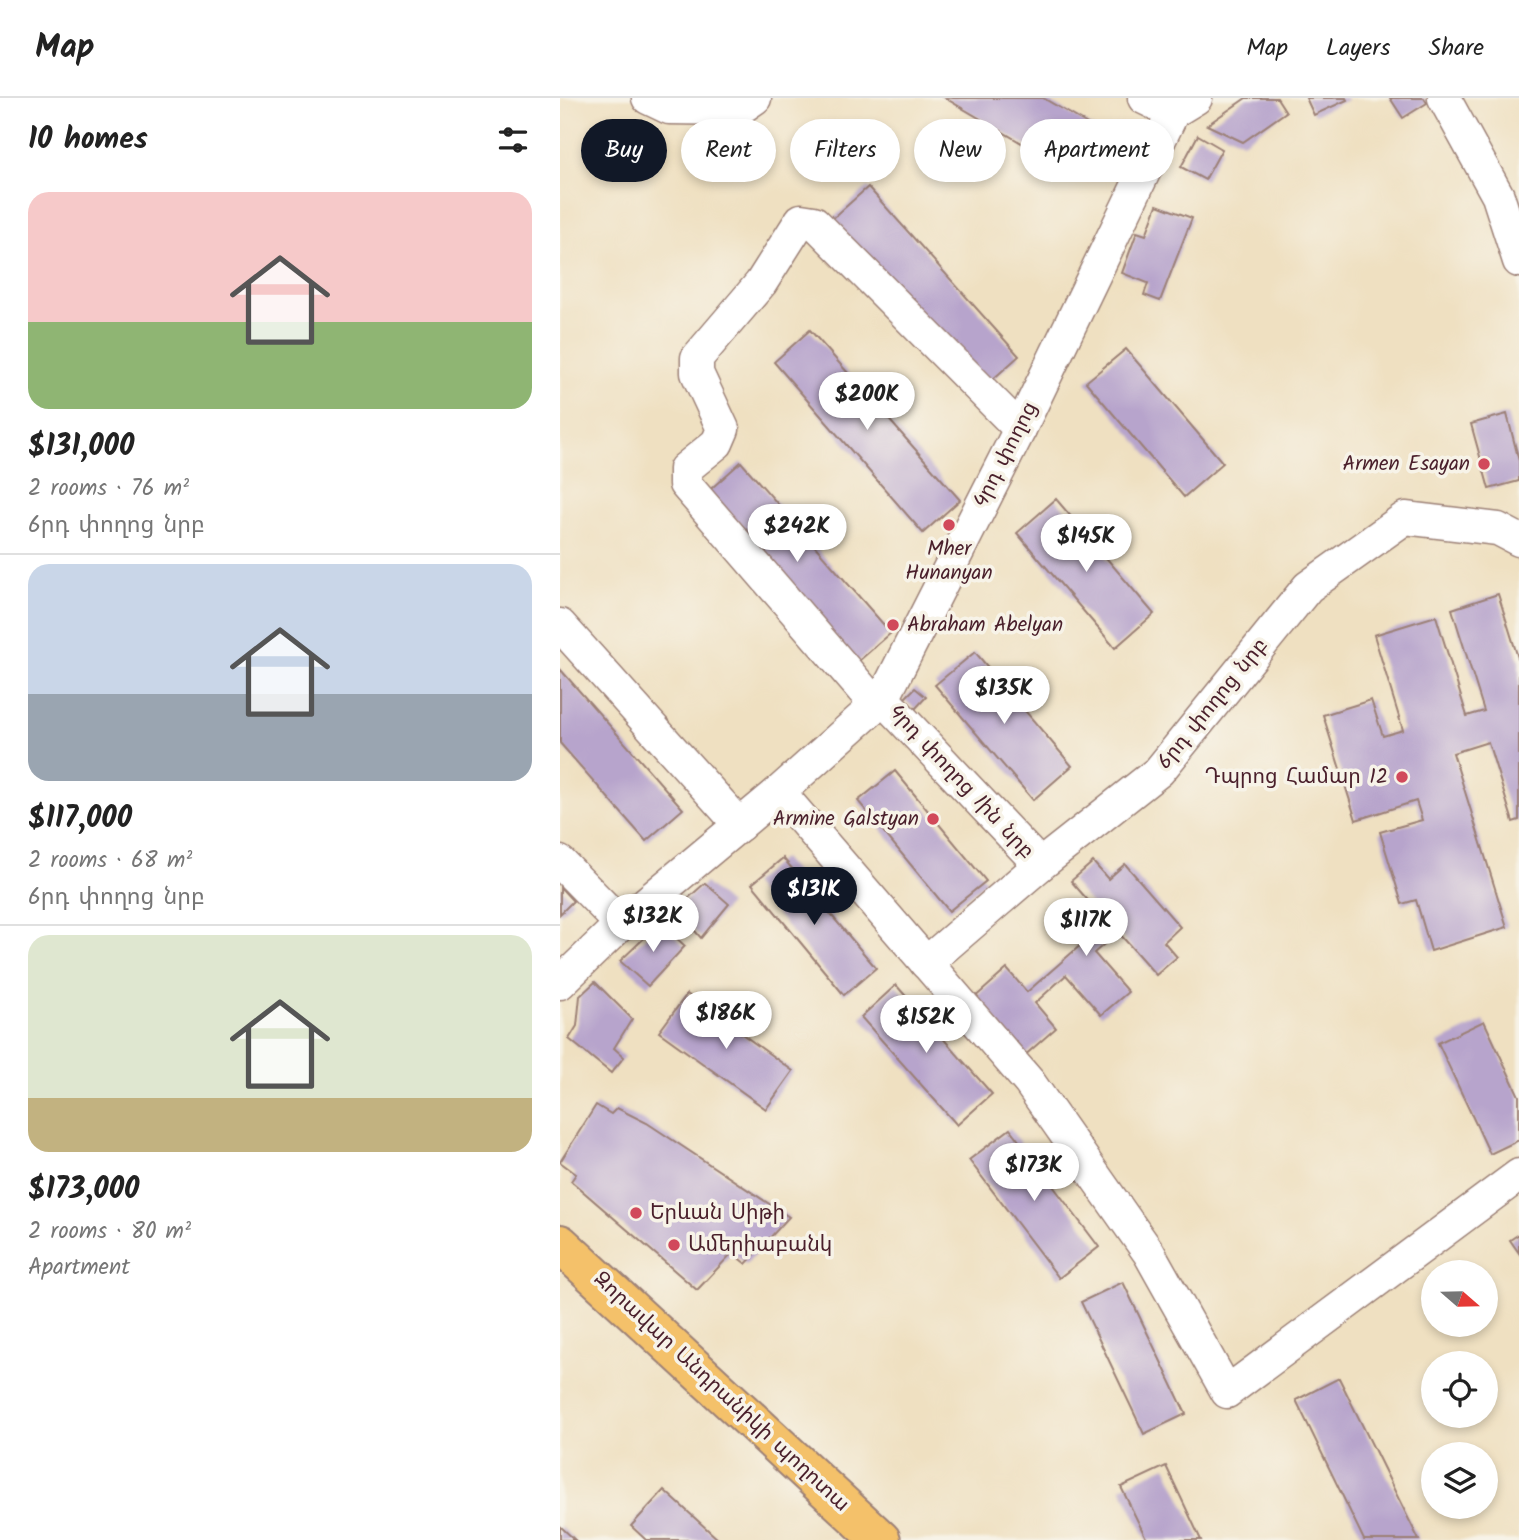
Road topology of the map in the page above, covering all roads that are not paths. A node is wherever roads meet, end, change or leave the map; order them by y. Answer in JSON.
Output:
{"nodes":[{"id":1,"x":648,"y":98,"type":"edge"},
{"id":2,"x":755,"y":98,"type":"edge"},
{"id":3,"x":1144,"y":98,"type":"edge"},
{"id":4,"x":1444,"y":98,"type":"edge"},
{"id":5,"x":1185,"y":105,"type":"edge"},
{"id":6,"x":1512,"y":197,"type":"edge"},
{"id":7,"x":1519,"y":261,"type":"edge"},
{"id":8,"x":1020,"y":429,"type":"junction"},
{"id":9,"x":1519,"y":540,"type":"edge"},
{"id":10,"x":560,"y":625,"type":"edge"},
{"id":11,"x":879,"y":702,"type":"junction"},
{"id":12,"x":779,"y":792,"type":"junction"},
{"id":13,"x":740,"y":825,"type":"junction"},
{"id":14,"x":560,"y":862,"type":"edge"},
{"id":15,"x":1040,"y":865,"type":"junction"},
{"id":16,"x":621,"y":924,"type":"junction"},
{"id":17,"x":926,"y":963,"type":"junction"},
{"id":18,"x":560,"y":983,"type":"edge"},
{"id":19,"x":1519,"y":1175,"type":"edge"},
{"id":20,"x":560,"y":1244,"type":"edge"},
{"id":21,"x":881,"y":1540,"type":"edge"}],
"edges":[{"from":1,"to":2,"type":"street"},
{"from":3,"to":5,"type":"street"},
{"from":4,"to":6,"type":"street"},
{"from":5,"to":8,"type":"street","name":"4րդ փողոց"},
{"from":6,"to":7,"type":"street"},
{"from":8,"to":11,"type":"street","name":"4րդ փողոց"},
{"from":8,"to":11,"type":"street","name":"4րդ փողոց 1ին նրբ"},
{"from":9,"to":15,"type":"street","name":"6րդ փողոց նրբ"},
{"from":10,"to":13,"type":"street"},
{"from":11,"to":12,"type":"street","name":"4րդ փողոց"},
{"from":11,"to":15,"type":"street","name":"4րդ փողոց 1ին նրբ"},
{"from":12,"to":13,"type":"street","name":"4րդ փողոց"},
{"from":12,"to":17,"type":"street"},
{"from":13,"to":16,"type":"street","name":"4րդ փողոց"},
{"from":14,"to":16,"type":"street"},
{"from":15,"to":17,"type":"street","name":"6րդ փողոց նրբ"},
{"from":16,"to":18,"type":"street","name":"4րդ փողոց"},
{"from":17,"to":19,"type":"street"},
{"from":20,"to":21,"type":"main road","name":"Զորավար Անդրանիկի պողոտա"}]}
